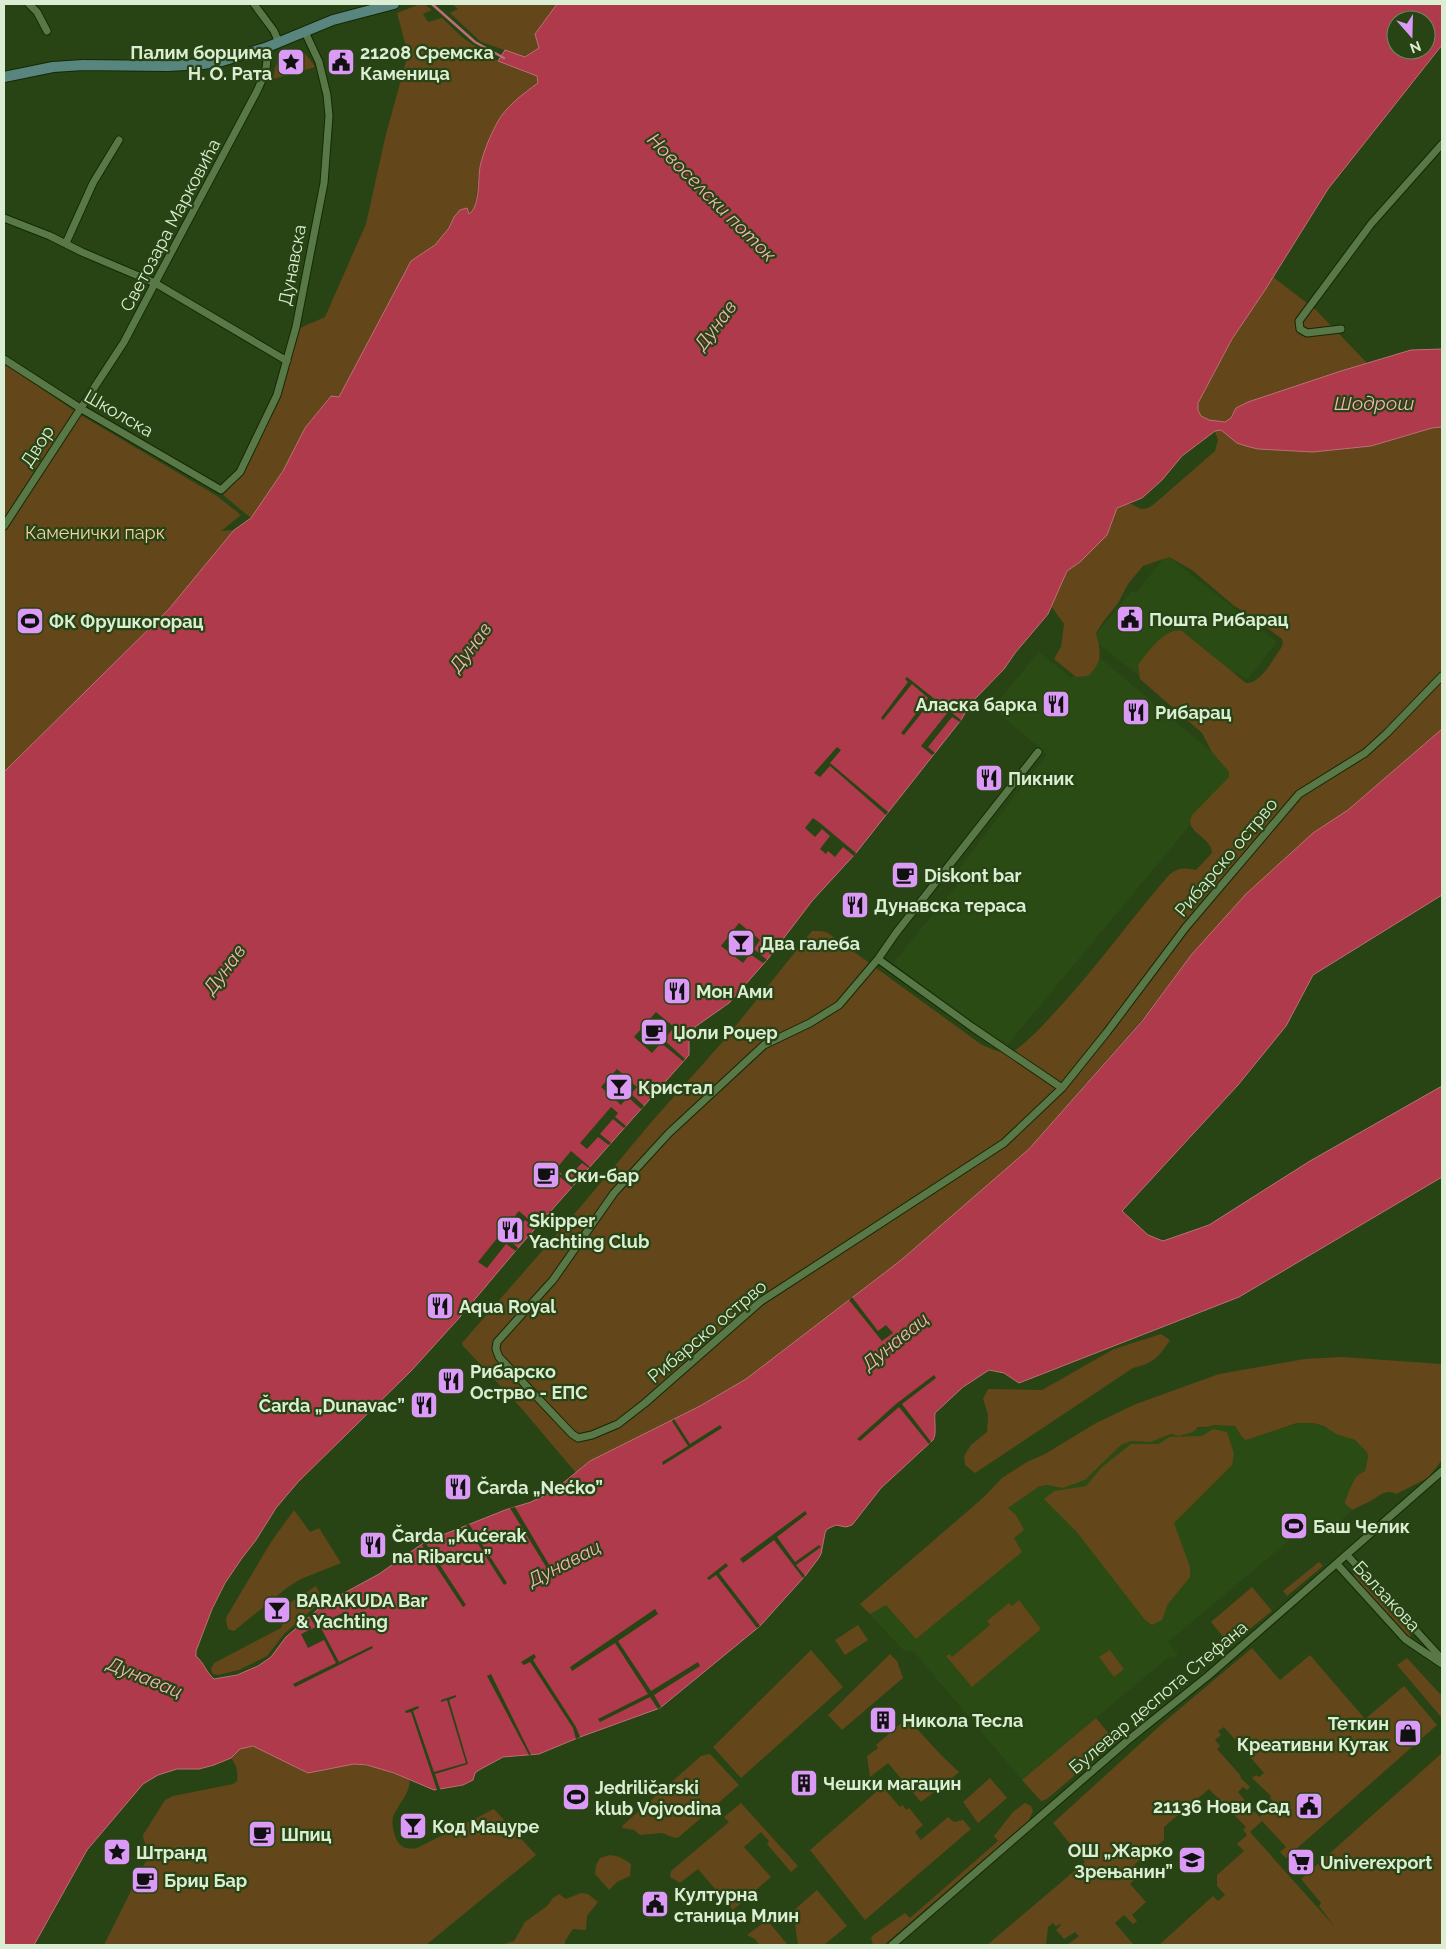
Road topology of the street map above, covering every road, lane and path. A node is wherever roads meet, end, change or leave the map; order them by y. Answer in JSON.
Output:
{"nodes":[{"id":1,"x":29,"y":4,"type":"edge"},
{"id":2,"x":254,"y":4,"type":"edge"},
{"id":3,"x":394,"y":4,"type":"edge"},
{"id":4,"x":47,"y":31,"type":"dead end"},
{"id":5,"x":305,"y":32,"type":"junction"},
{"id":6,"x":279,"y":43,"type":"junction"},
{"id":7,"x":265,"y":48,"type":"junction"},
{"id":8,"x":4,"y":77,"type":"edge"},
{"id":9,"x":119,"y":140,"type":"dead end"},
{"id":10,"x":1442,"y":144,"type":"edge"},
{"id":11,"x":4,"y":218,"type":"edge"},
{"id":12,"x":66,"y":243,"type":"junction"},
{"id":13,"x":154,"y":283,"type":"junction"},
{"id":14,"x":1341,"y":329,"type":"dead end"},
{"id":15,"x":4,"y":359,"type":"edge"},
{"id":16,"x":287,"y":361,"type":"junction"},
{"id":17,"x":80,"y":408,"type":"junction"},
{"id":18,"x":221,"y":490,"type":"joint"},
{"id":19,"x":4,"y":526,"type":"edge"},
{"id":20,"x":1442,"y":676,"type":"edge"},
{"id":21,"x":1038,"y":752,"type":"dead end"},
{"id":22,"x":878,"y":960,"type":"junction"},
{"id":23,"x":1062,"y":1088,"type":"junction"},
{"id":24,"x":1442,"y":1471,"type":"edge"},
{"id":25,"x":1347,"y":1555,"type":"junction"},
{"id":26,"x":1337,"y":1564,"type":"junction"},
{"id":27,"x":1442,"y":1659,"type":"edge"},
{"id":28,"x":1442,"y":1664,"type":"edge"},
{"id":29,"x":892,"y":1945,"type":"edge"}],
"edges":[{"from":1,"to":4,"type":"street"},
{"from":2,"to":6,"type":"street"},
{"from":3,"to":5,"type":"main road"},
{"from":5,"to":6,"type":"main road"},
{"from":5,"to":16,"type":"street","name":"Дунавска"},
{"from":6,"to":7,"type":"main road"},
{"from":7,"to":8,"type":"main road"},
{"from":7,"to":13,"type":"street","name":"Светозара Марковића"},
{"from":9,"to":12,"type":"street"},
{"from":10,"to":14,"type":"street"},
{"from":11,"to":12,"type":"street"},
{"from":12,"to":13,"type":"street"},
{"from":13,"to":16,"type":"street"},
{"from":13,"to":17,"type":"street","name":"Светозара Марковића"},
{"from":15,"to":17,"type":"street","name":"Школска"},
{"from":16,"to":18,"type":"street","name":"Дунавска"},
{"from":17,"to":18,"type":"street","name":"Школска"},
{"from":17,"to":19,"type":"street","name":"Двор"},
{"from":20,"to":23,"type":"street","name":"Рибарско острво"},
{"from":21,"to":22,"type":"street"},
{"from":22,"to":23,"type":"street"},
{"from":22,"to":23,"type":"street","name":"Рибарско острво"},
{"from":24,"to":25,"type":"street","name":"Булевар деспота Стефана"},
{"from":25,"to":26,"type":"street","name":"Булевар деспота Стефана"},
{"from":25,"to":27,"type":"street","name":"Балзакова"},
{"from":26,"to":28,"type":"street","name":"Балзакова"},
{"from":26,"to":29,"type":"street","name":"Булевар деспота Стефана"}]}
